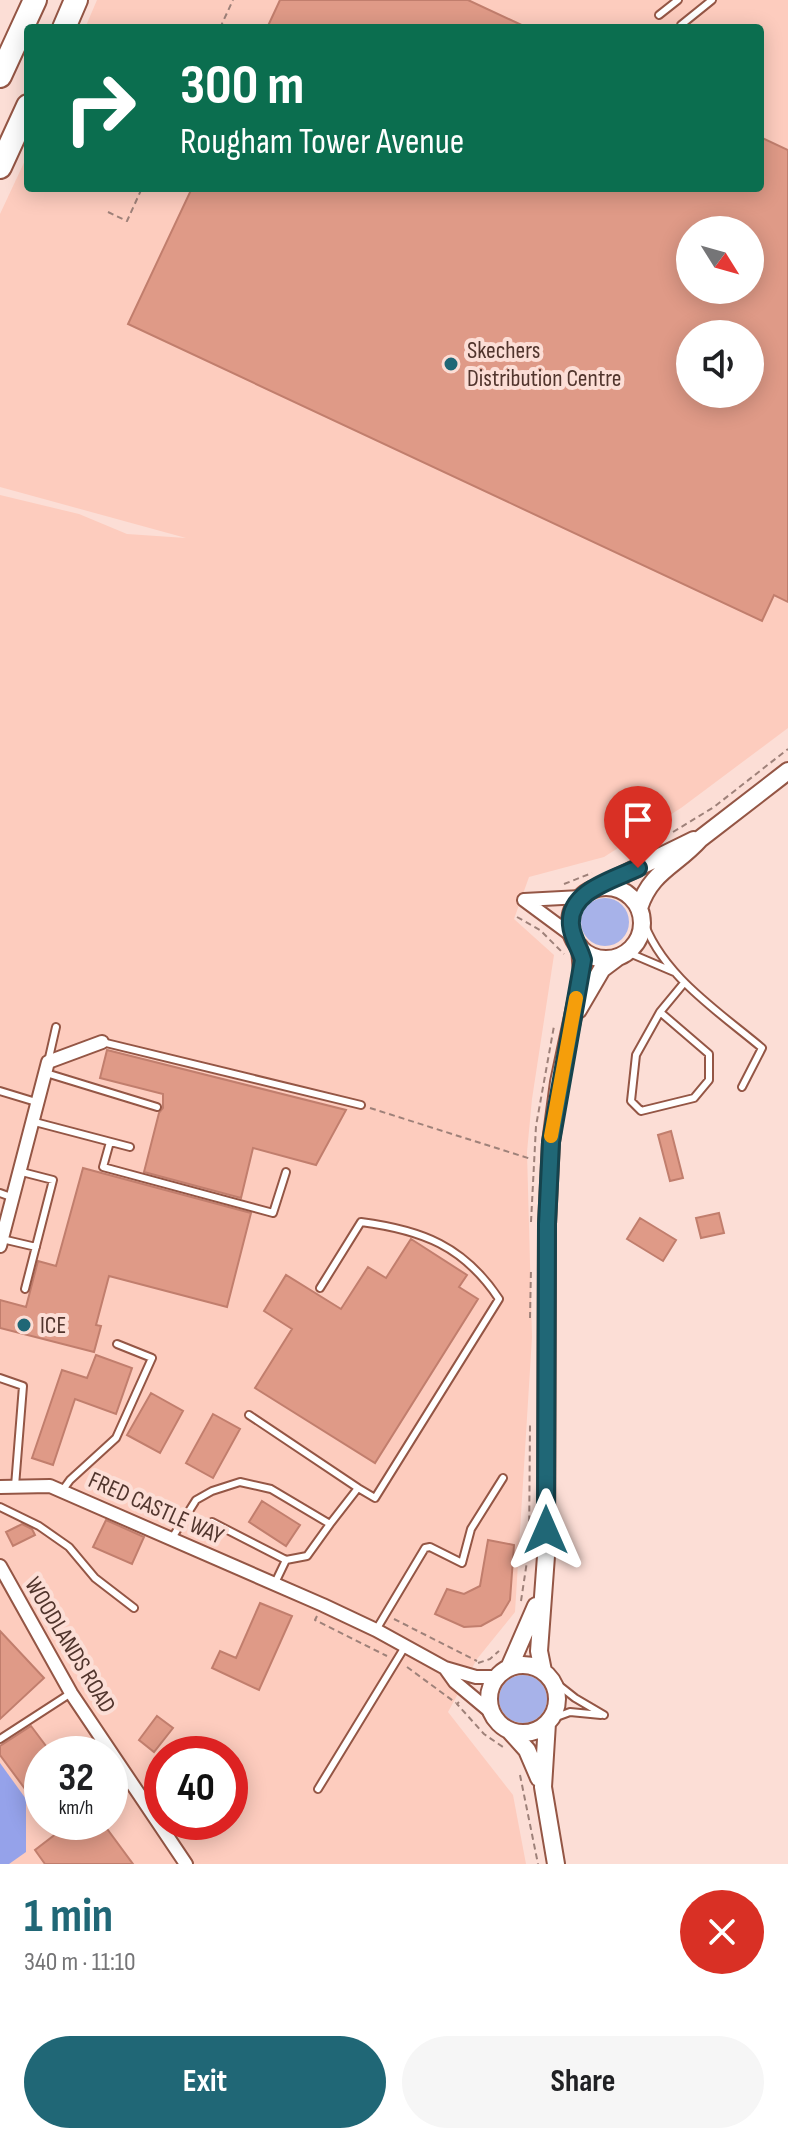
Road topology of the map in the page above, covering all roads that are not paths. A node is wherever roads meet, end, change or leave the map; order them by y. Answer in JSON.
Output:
{"nodes":[{"id":1,"x":35,"y":0,"type":"edge"},
{"id":2,"x":76,"y":0,"type":"edge"},
{"id":3,"x":678,"y":0,"type":"edge"},
{"id":4,"x":712,"y":0,"type":"edge"},
{"id":5,"x":659,"y":15,"type":"dead end"},
{"id":6,"x":66,"y":24,"type":"edge"},
{"id":7,"x":682,"y":24,"type":"edge"},
{"id":8,"x":0,"y":76,"type":"edge"},
{"id":9,"x":24,"y":115,"type":"edge"},
{"id":10,"x":0,"y":167,"type":"edge"},
{"id":11,"x":788,"y":771,"type":"edge"},
{"id":12,"x":700,"y":839,"type":"junction"},
{"id":13,"x":588,"y":893,"type":"junction"},
{"id":14,"x":640,"y":912,"type":"junction"},
{"id":15,"x":577,"y":942,"type":"junction"},
{"id":16,"x":622,"y":954,"type":"junction"},
{"id":17,"x":674,"y":972,"type":"junction"},
{"id":18,"x":684,"y":983,"type":"junction"},
{"id":19,"x":660,"y":1012,"type":"junction"},
{"id":20,"x":575,"y":1014,"type":"junction"},
{"id":21,"x":56,"y":1027,"type":"dead end"},
{"id":22,"x":102,"y":1042,"type":"joint"},
{"id":23,"x":46,"y":1067,"type":"junction"},
{"id":24,"x":742,"y":1087,"type":"dead end"},
{"id":25,"x":0,"y":1091,"type":"edge"},
{"id":26,"x":36,"y":1102,"type":"junction"},
{"id":27,"x":361,"y":1105,"type":"road end"},
{"id":28,"x":157,"y":1107,"type":"dead end"},
{"id":29,"x":31,"y":1121,"type":"junction"},
{"id":30,"x":110,"y":1142,"type":"junction"},
{"id":31,"x":130,"y":1147,"type":"dead end"},
{"id":32,"x":18,"y":1171,"type":"junction"},
{"id":33,"x":286,"y":1172,"type":"dead end"},
{"id":34,"x":6,"y":1195,"type":"edge"},
{"id":35,"x":1,"y":1243,"type":"edge"},
{"id":36,"x":36,"y":1247,"type":"junction"},
{"id":37,"x":320,"y":1288,"type":"dead end"},
{"id":38,"x":25,"y":1289,"type":"dead end"},
{"id":39,"x":117,"y":1344,"type":"dead end"},
{"id":40,"x":0,"y":1378,"type":"edge"},
{"id":41,"x":249,"y":1415,"type":"dead end"},
{"id":42,"x":503,"y":1478,"type":"dead end"},
{"id":43,"x":15,"y":1486,"type":"junction"},
{"id":44,"x":0,"y":1487,"type":"edge"},
{"id":45,"x":358,"y":1488,"type":"junction"},
{"id":46,"x":62,"y":1491,"type":"junction"},
{"id":47,"x":0,"y":1507,"type":"edge"},
{"id":48,"x":212,"y":1522,"type":"dead end"},
{"id":49,"x":330,"y":1524,"type":"junction"},
{"id":50,"x":172,"y":1538,"type":"junction"},
{"id":51,"x":286,"y":1560,"type":"junction"},
{"id":52,"x":0,"y":1566,"type":"edge"},
{"id":53,"x":274,"y":1585,"type":"junction"},
{"id":54,"x":543,"y":1585,"type":"junction"},
{"id":55,"x":134,"y":1608,"type":"dead end"},
{"id":56,"x":376,"y":1630,"type":"junction"},
{"id":57,"x":406,"y":1645,"type":"junction"},
{"id":58,"x":445,"y":1668,"type":"junction"},
{"id":59,"x":503,"y":1672,"type":"junction"},
{"id":60,"x":547,"y":1675,"type":"junction"},
{"id":61,"x":71,"y":1693,"type":"junction"},
{"id":62,"x":492,"y":1713,"type":"junction"},
{"id":63,"x":549,"y":1721,"type":"junction"},
{"id":64,"x":509,"y":1730,"type":"junction"},
{"id":65,"x":0,"y":1739,"type":"edge"},
{"id":66,"x":543,"y":1787,"type":"junction"},
{"id":67,"x":318,"y":1789,"type":"dead end"},
{"id":68,"x":186,"y":1864,"type":"edge"},
{"id":69,"x":556,"y":1864,"type":"edge"}],
"edges":[{"from":1,"to":8,"type":"highway"},
{"from":2,"to":6,"type":"highway"},
{"from":3,"to":5,"type":"lane"},
{"from":4,"to":7,"type":"lane"},
{"from":9,"to":10,"type":"highway"},
{"from":11,"to":12,"type":"street"},
{"from":12,"to":13,"type":"street"},
{"from":12,"to":14,"type":"street"},
{"from":13,"to":14,"type":"street"},
{"from":13,"to":15,"type":"street"},
{"from":13,"to":15,"type":"street"},
{"from":14,"to":16,"type":"street"},
{"from":14,"to":17,"type":"lane"},
{"from":15,"to":16,"type":"street"},
{"from":15,"to":20,"type":"street"},
{"from":16,"to":17,"type":"lane"},
{"from":16,"to":20,"type":"street"},
{"from":17,"to":18,"type":"lane"},
{"from":18,"to":19,"type":"lane"},
{"from":18,"to":24,"type":"lane"},
{"from":19,"to":19,"type":"lane"},
{"from":20,"to":54,"type":"street"},
{"from":21,"to":23,"type":"lane"},
{"from":22,"to":23,"type":"street"},
{"from":22,"to":27,"type":"lane"},
{"from":23,"to":26,"type":"street"},
{"from":23,"to":28,"type":"lane"},
{"from":25,"to":26,"type":"lane"},
{"from":26,"to":29,"type":"street"},
{"from":29,"to":30,"type":"lane"},
{"from":29,"to":32,"type":"street"},
{"from":30,"to":31,"type":"lane"},
{"from":30,"to":33,"type":"lane"},
{"from":32,"to":34,"type":"street"},
{"from":32,"to":36,"type":"lane"},
{"from":34,"to":35,"type":"street"},
{"from":35,"to":36,"type":"lane"},
{"from":36,"to":38,"type":"lane"},
{"from":37,"to":45,"type":"lane"},
{"from":39,"to":46,"type":"lane"},
{"from":40,"to":43,"type":"lane"},
{"from":41,"to":45,"type":"lane"},
{"from":42,"to":56,"type":"lane"},
{"from":43,"to":44,"type":"street","name":"FRED CASTLE WAY"},
{"from":43,"to":46,"type":"street","name":"FRED CASTLE WAY"},
{"from":45,"to":49,"type":"lane"},
{"from":46,"to":50,"type":"street","name":"FRED CASTLE WAY"},
{"from":47,"to":55,"type":"lane"},
{"from":48,"to":51,"type":"lane"},
{"from":49,"to":50,"type":"lane"},
{"from":49,"to":51,"type":"lane"},
{"from":50,"to":53,"type":"street","name":"FRED CASTLE WAY"},
{"from":51,"to":53,"type":"lane"},
{"from":52,"to":61,"type":"street","name":"WOODLANDS ROAD"},
{"from":53,"to":56,"type":"street","name":"FRED CASTLE WAY"},
{"from":54,"to":59,"type":"street"},
{"from":54,"to":60,"type":"street"},
{"from":56,"to":57,"type":"street","name":"FRED CASTLE WAY"},
{"from":57,"to":58,"type":"street","name":"FRED CASTLE WAY"},
{"from":57,"to":67,"type":"lane"},
{"from":58,"to":59,"type":"street"},
{"from":58,"to":62,"type":"street"},
{"from":59,"to":60,"type":"street"},
{"from":59,"to":62,"type":"street"},
{"from":60,"to":63,"type":"street"},
{"from":60,"to":63,"type":"lane"},
{"from":61,"to":65,"type":"lane"},
{"from":61,"to":68,"type":"street","name":"WOODLANDS ROAD"},
{"from":62,"to":64,"type":"street"},
{"from":63,"to":64,"type":"street"},
{"from":63,"to":66,"type":"street"},
{"from":64,"to":66,"type":"street"},
{"from":66,"to":69,"type":"street"}]}
